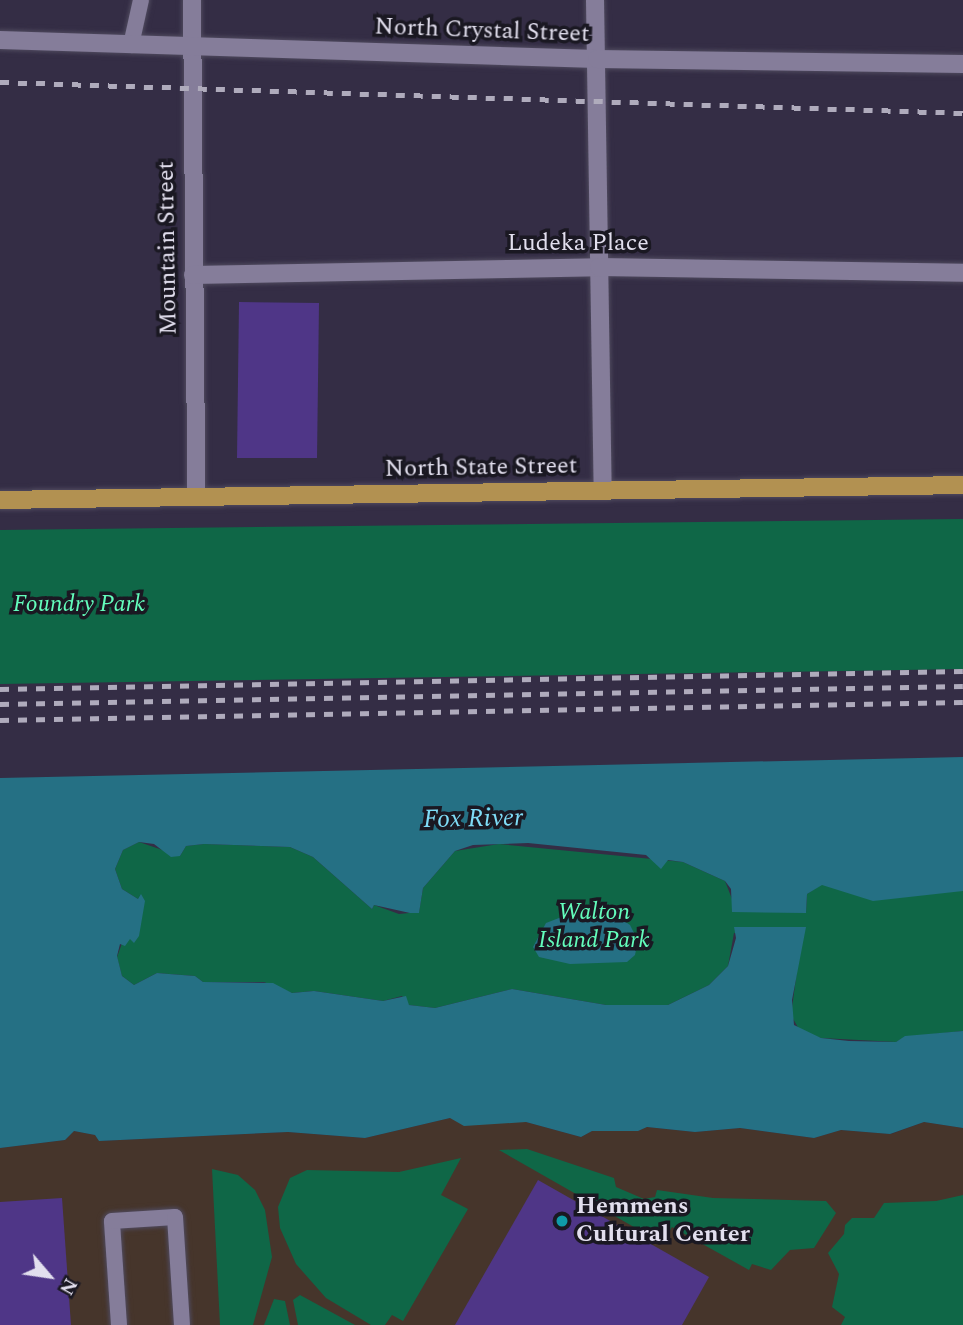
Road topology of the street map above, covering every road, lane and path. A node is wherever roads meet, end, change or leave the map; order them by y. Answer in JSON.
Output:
{"nodes":[{"id":1,"x":141,"y":0,"type":"edge"},
{"id":2,"x":192,"y":0,"type":"edge"},
{"id":3,"x":596,"y":0,"type":"edge"},
{"id":4,"x":0,"y":40,"type":"edge"},
{"id":5,"x":131,"y":45,"type":"junction"},
{"id":6,"x":193,"y":47,"type":"junction"},
{"id":7,"x":597,"y":59,"type":"junction"},
{"id":8,"x":963,"y":64,"type":"edge"},
{"id":9,"x":599,"y":267,"type":"junction"},
{"id":10,"x":963,"y":273,"type":"edge"},
{"id":11,"x":193,"y":275,"type":"junction"},
{"id":12,"x":963,"y":485,"type":"edge"},
{"id":13,"x":603,"y":491,"type":"junction"},
{"id":14,"x":195,"y":496,"type":"junction"},
{"id":15,"x":0,"y":500,"type":"edge"},
{"id":16,"x":119,"y":1325,"type":"edge"},
{"id":17,"x":182,"y":1325,"type":"edge"}],
"edges":[{"from":1,"to":5,"type":"lane"},
{"from":2,"to":6,"type":"street","name":"Mountain Street"},
{"from":3,"to":7,"type":"street"},
{"from":4,"to":5,"type":"street","name":"North Crystal Street"},
{"from":5,"to":6,"type":"street","name":"North Crystal Street"},
{"from":6,"to":7,"type":"street","name":"North Crystal Street"},
{"from":6,"to":11,"type":"street","name":"Mountain Street"},
{"from":7,"to":8,"type":"street","name":"North Crystal Street"},
{"from":7,"to":9,"type":"street"},
{"from":9,"to":10,"type":"street","name":"Ludeka Place"},
{"from":9,"to":11,"type":"street","name":"Ludeka Place"},
{"from":9,"to":13,"type":"street"},
{"from":11,"to":14,"type":"street","name":"Mountain Street"},
{"from":12,"to":13,"type":"main road","name":"North State Street"},
{"from":13,"to":14,"type":"main road","name":"North State Street"},
{"from":14,"to":15,"type":"main road","name":"North State Street"},
{"from":16,"to":17,"type":"lane"}]}
